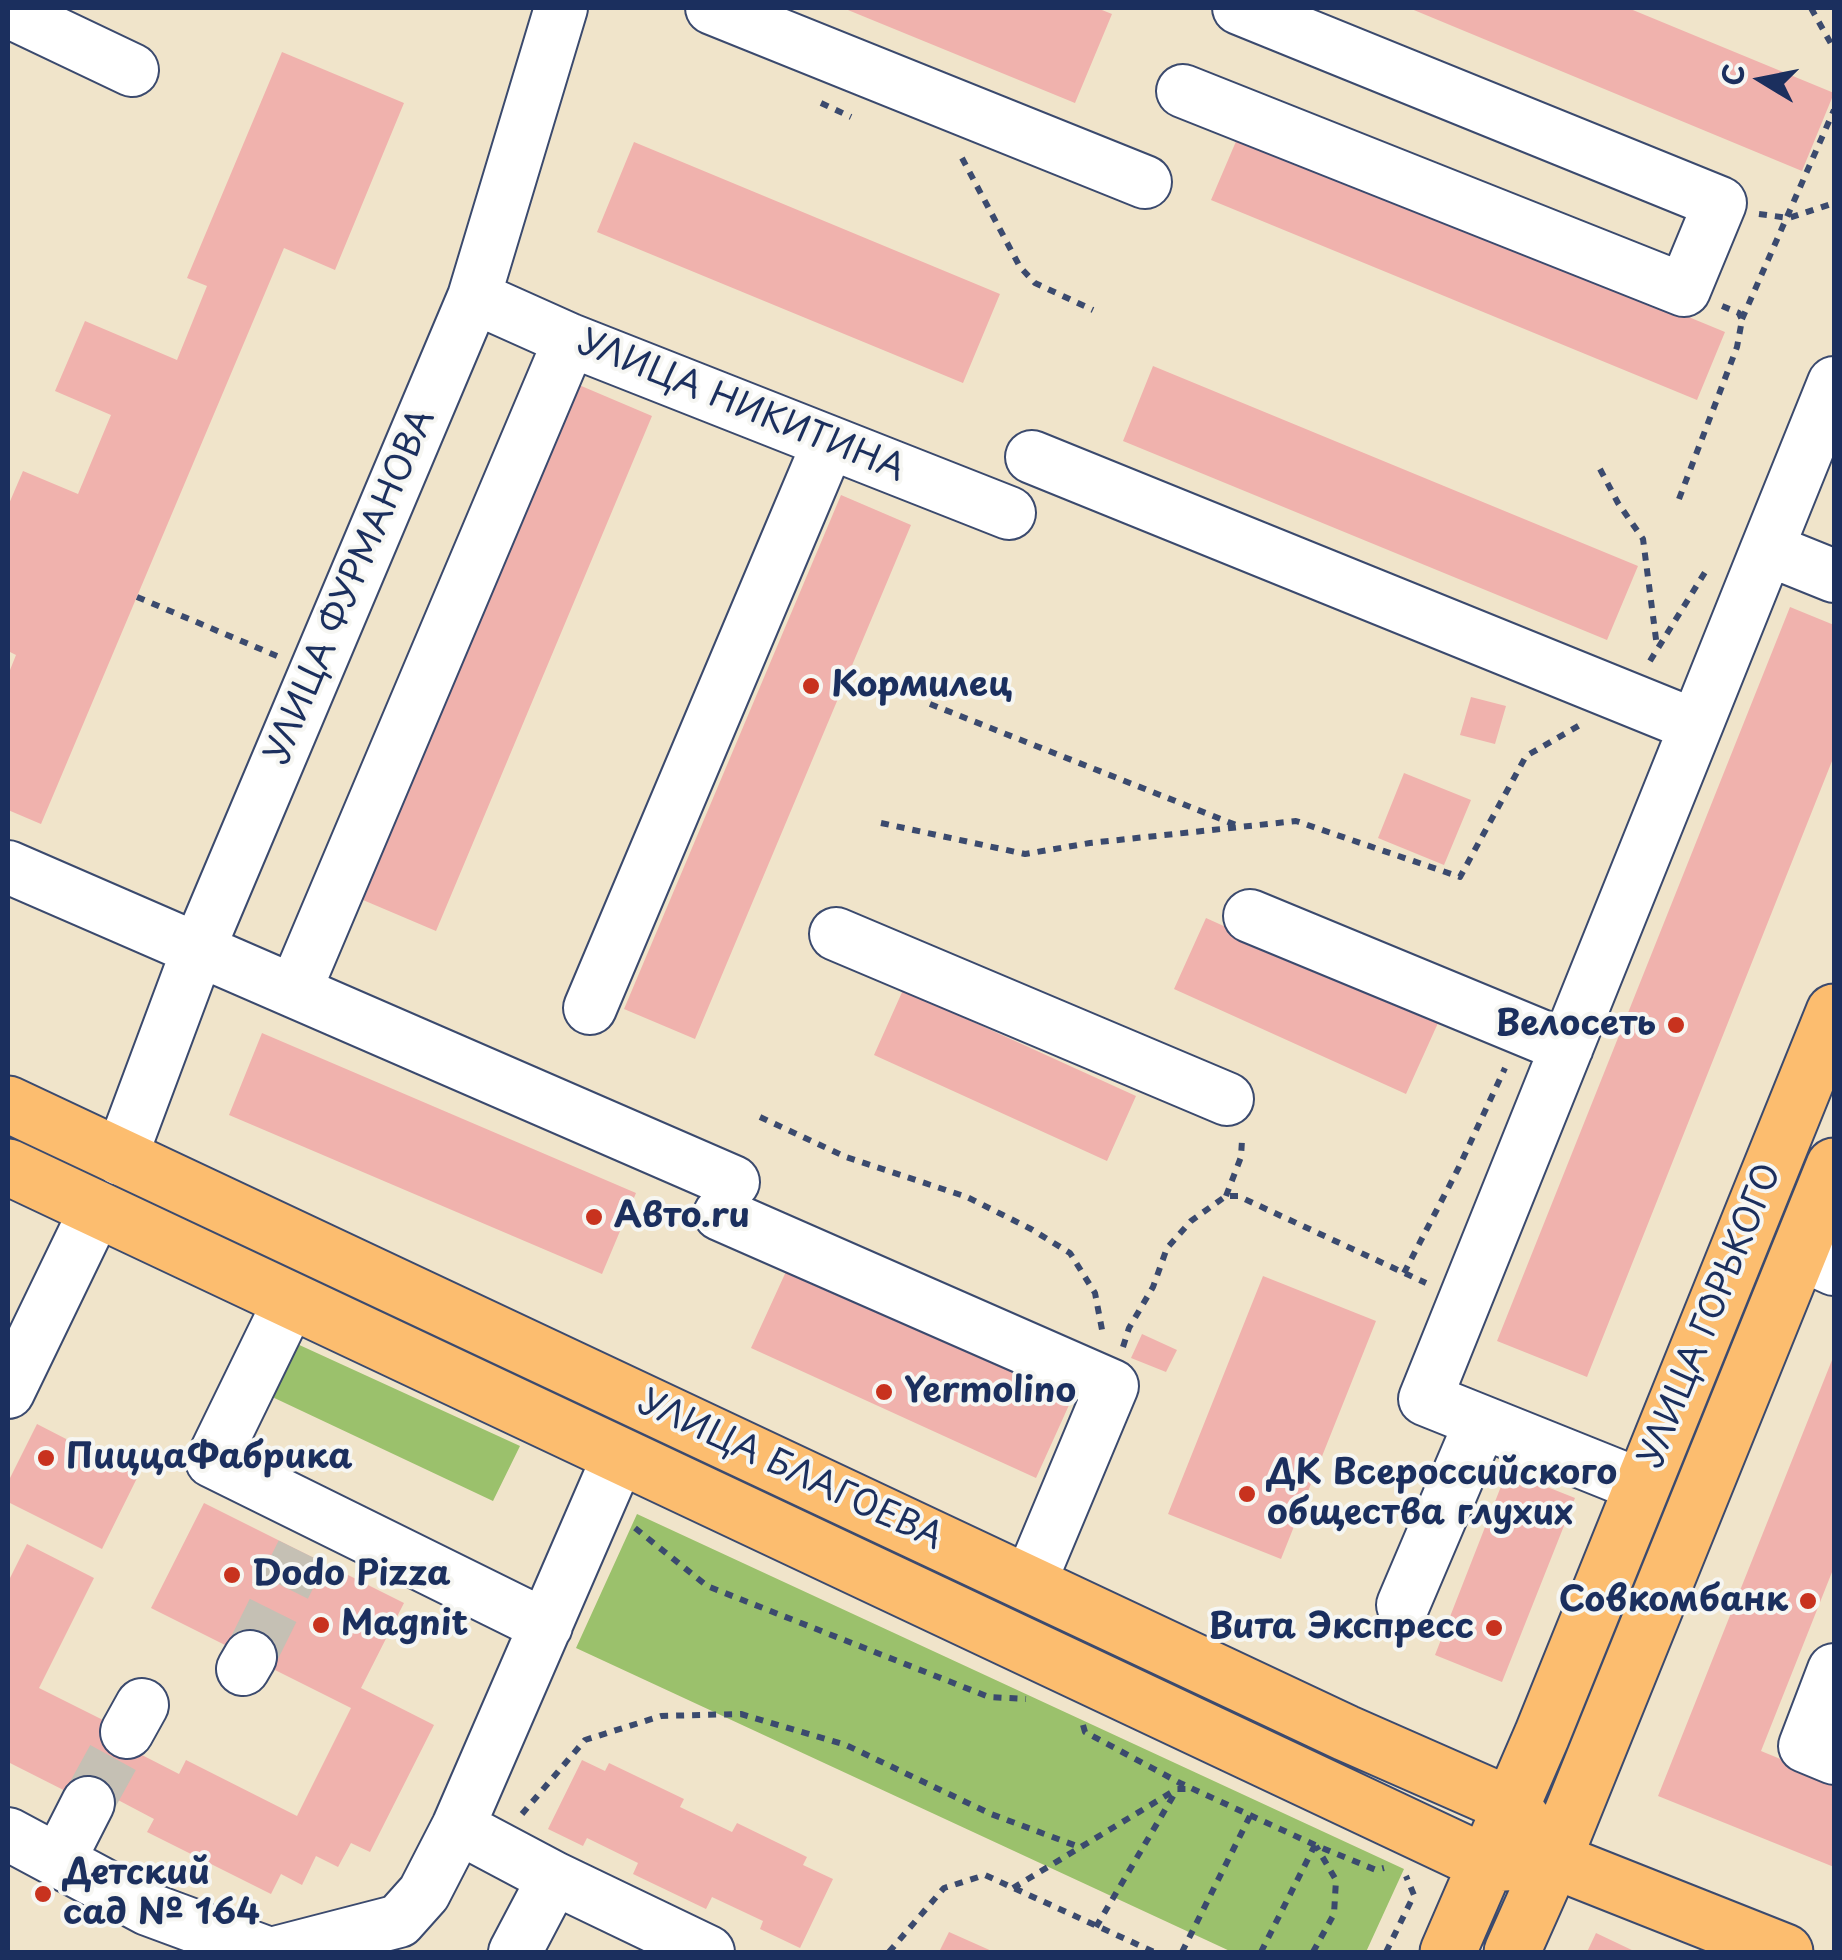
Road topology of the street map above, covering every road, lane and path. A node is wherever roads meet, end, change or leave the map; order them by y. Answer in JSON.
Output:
{"nodes":[{"id":1,"x":561,"y":8,"type":"edge"},
{"id":2,"x":712,"y":8,"type":"edge"},
{"id":3,"x":1240,"y":8,"type":"edge"},
{"id":4,"x":1811,"y":8,"type":"edge"},
{"id":5,"x":8,"y":11,"type":"edge"},
{"id":6,"x":1834,"y":48,"type":"edge"},
{"id":7,"x":132,"y":70,"type":"dead end"},
{"id":8,"x":1183,"y":91,"type":"dead end"},
{"id":9,"x":814,"y":98,"type":"dead end"},
{"id":10,"x":1834,"y":110,"type":"edge"},
{"id":11,"x":865,"y":122,"type":"dead end"},
{"id":12,"x":960,"y":155,"type":"dead end"},
{"id":13,"x":1145,"y":182,"type":"dead end"},
{"id":14,"x":1834,"y":203,"type":"edge"},
{"id":15,"x":1720,"y":204,"type":"junction"},
{"id":16,"x":1789,"y":218,"type":"junction"},
{"id":17,"x":1684,"y":290,"type":"junction"},
{"id":18,"x":474,"y":296,"type":"junction"},
{"id":19,"x":1092,"y":310,"type":"dead end"},
{"id":20,"x":1742,"y":320,"type":"junction"},
{"id":21,"x":570,"y":340,"type":"junction"},
{"id":22,"x":1834,"y":384,"type":"edge"},
{"id":23,"x":828,"y":442,"type":"junction"},
{"id":24,"x":1032,"y":458,"type":"dead end"},
{"id":25,"x":1600,"y":469,"type":"dead end"},
{"id":26,"x":1679,"y":499,"type":"dead end"},
{"id":27,"x":1009,"y":513,"type":"dead end"},
{"id":28,"x":1742,"y":551,"type":"junction"},
{"id":29,"x":1834,"y":576,"type":"edge"},
{"id":30,"x":137,"y":597,"type":"dead end"},
{"id":31,"x":1658,"y":648,"type":"junction"},
{"id":32,"x":316,"y":671,"type":"junction"},
{"id":33,"x":1626,"y":698,"type":"junction"},
{"id":34,"x":930,"y":704,"type":"dead end"},
{"id":35,"x":1696,"y":726,"type":"junction"},
{"id":36,"x":881,"y":823,"type":"dead end"},
{"id":37,"x":1240,"y":827,"type":"junction"},
{"id":38,"x":8,"y":867,"type":"edge"},
{"id":39,"x":1250,"y":916,"type":"dead end"},
{"id":40,"x":836,"y":934,"type":"dead end"},
{"id":41,"x":198,"y":950,"type":"junction"},
{"id":42,"x":295,"y":990,"type":"junction"},
{"id":43,"x":590,"y":1008,"type":"dead end"},
{"id":44,"x":1834,"y":1012,"type":"edge"},
{"id":45,"x":1545,"y":1038,"type":"junction"},
{"id":46,"x":1227,"y":1099,"type":"joint"},
{"id":47,"x":8,"y":1104,"type":"edge"},
{"id":48,"x":760,"y":1117,"type":"dead end"},
{"id":49,"x":120,"y":1159,"type":"junction"},
{"id":50,"x":1834,"y":1166,"type":"edge"},
{"id":51,"x":168,"y":1182,"type":"junction"},
{"id":52,"x":52,"y":1188,"type":"edge"},
{"id":53,"x":1226,"y":1196,"type":"junction"},
{"id":54,"x":1817,"y":1261,"type":"edge"},
{"id":55,"x":1404,"y":1273,"type":"junction"},
{"id":56,"x":290,"y":1301,"type":"junction"},
{"id":57,"x":1464,"y":1302,"type":"junction"},
{"id":58,"x":1112,"y":1386,"type":"junction"},
{"id":59,"x":8,"y":1392,"type":"edge"},
{"id":60,"x":1481,"y":1422,"type":"junction"},
{"id":61,"x":619,"y":1456,"type":"junction"},
{"id":62,"x":1642,"y":1486,"type":"junction"},
{"id":63,"x":630,"y":1523,"type":"dead end"},
{"id":64,"x":1028,"y":1584,"type":"junction"},
{"id":65,"x":1404,"y":1605,"type":"dead end"},
{"id":66,"x":546,"y":1626,"type":"junction"},
{"id":67,"x":1834,"y":1670,"type":"edge"},
{"id":68,"x":1040,"y":1700,"type":"dead end"},
{"id":69,"x":1080,"y":1717,"type":"dead end"},
{"id":70,"x":1834,"y":1758,"type":"edge"},
{"id":71,"x":1179,"y":1786,"type":"junction"},
{"id":72,"x":88,"y":1803,"type":"tunnel mouth"},
{"id":73,"x":1512,"y":1806,"type":"junction"},
{"id":74,"x":1251,"y":1814,"type":"junction"},
{"id":75,"x":8,"y":1834,"type":"edge"},
{"id":76,"x":476,"y":1837,"type":"junction"},
{"id":77,"x":1315,"y":1845,"type":"junction"},
{"id":78,"x":1082,"y":1848,"type":"junction"},
{"id":79,"x":59,"y":1860,"type":"junction"},
{"id":80,"x":1553,"y":1860,"type":"junction"},
{"id":81,"x":1402,"y":1864,"type":"dead end"},
{"id":82,"x":1486,"y":1864,"type":"junction"},
{"id":83,"x":1389,"y":1867,"type":"dead end"},
{"id":84,"x":554,"y":1878,"type":"junction"},
{"id":85,"x":1013,"y":1888,"type":"junction"},
{"id":86,"x":1096,"y":1926,"type":"junction"},
{"id":87,"x":390,"y":1937,"type":"edge"},
{"id":88,"x":199,"y":1943,"type":"edge"},
{"id":89,"x":264,"y":1952,"type":"edge"},
{"id":90,"x":279,"y":1952,"type":"edge"},
{"id":91,"x":515,"y":1952,"type":"edge"},
{"id":92,"x":708,"y":1952,"type":"edge"},
{"id":93,"x":889,"y":1952,"type":"edge"},
{"id":94,"x":1154,"y":1952,"type":"edge"},
{"id":95,"x":1182,"y":1952,"type":"edge"},
{"id":96,"x":1261,"y":1952,"type":"edge"},
{"id":97,"x":1313,"y":1952,"type":"edge"},
{"id":98,"x":1386,"y":1952,"type":"edge"},
{"id":99,"x":1448,"y":1952,"type":"edge"},
{"id":100,"x":1512,"y":1952,"type":"edge"},
{"id":101,"x":1785,"y":1952,"type":"edge"}],
"edges":[{"from":1,"to":18,"type":"street","name":"УЛИЦА ФУРМАНОВА"},
{"from":2,"to":13,"type":"street"},
{"from":3,"to":15,"type":"street"},
{"from":4,"to":6,"type":"path"},
{"from":5,"to":7,"type":"street"},
{"from":8,"to":17,"type":"street"},
{"from":9,"to":11,"type":"path"},
{"from":10,"to":16,"type":"path"},
{"from":12,"to":19,"type":"path"},
{"from":14,"to":16,"type":"path"},
{"from":15,"to":16,"type":"path"},
{"from":15,"to":17,"type":"street"},
{"from":16,"to":20,"type":"path"},
{"from":17,"to":20,"type":"path"},
{"from":18,"to":21,"type":"street","name":"УЛИЦА НИКИТИНА"},
{"from":18,"to":32,"type":"street","name":"УЛИЦА ФУРМАНОВА"},
{"from":20,"to":26,"type":"path"},
{"from":21,"to":23,"type":"street","name":"УЛИЦА НИКИТИНА"},
{"from":21,"to":42,"type":"street"},
{"from":22,"to":28,"type":"street"},
{"from":23,"to":27,"type":"street","name":"УЛИЦА НИКИТИНА"},
{"from":23,"to":43,"type":"street"},
{"from":24,"to":33,"type":"street"},
{"from":25,"to":31,"type":"path"},
{"from":28,"to":29,"type":"street"},
{"from":28,"to":31,"type":"path"},
{"from":28,"to":35,"type":"street"},
{"from":30,"to":32,"type":"path"},
{"from":31,"to":33,"type":"path"},
{"from":32,"to":41,"type":"street","name":"УЛИЦА ФУРМАНОВА"},
{"from":33,"to":35,"type":"street"},
{"from":33,"to":37,"type":"path"},
{"from":34,"to":37,"type":"path"},
{"from":35,"to":45,"type":"street"},
{"from":36,"to":37,"type":"path"},
{"from":38,"to":41,"type":"street"},
{"from":39,"to":45,"type":"street"},
{"from":40,"to":46,"type":"street"},
{"from":41,"to":42,"type":"street"},
{"from":41,"to":49,"type":"street","name":"УЛИЦА ФУРМАНОВА"},
{"from":42,"to":58,"type":"street"},
{"from":44,"to":62,"type":"main road","name":"УЛИЦА ГОРЬКОГО"},
{"from":45,"to":55,"type":"path"},
{"from":45,"to":57,"type":"street"},
{"from":46,"to":53,"type":"path"},
{"from":47,"to":49,"type":"main road","name":"УЛИЦА БЛАГОЕВА"},
{"from":48,"to":58,"type":"path"},
{"from":49,"to":51,"type":"main road","name":"УЛИЦА БЛАГОЕВА"},
{"from":49,"to":52,"type":"main road"},
{"from":50,"to":54,"type":"main road","name":"УЛИЦА ГОРЬКОГО"},
{"from":51,"to":52,"type":"main road"},
{"from":51,"to":64,"type":"main road","name":"УЛИЦА БЛАГОЕВА"},
{"from":52,"to":56,"type":"main road","name":"УЛИЦА БЛАГОЕВА"},
{"from":52,"to":59,"type":"street"},
{"from":53,"to":55,"type":"path"},
{"from":53,"to":58,"type":"path"},
{"from":54,"to":80,"type":"main road","name":"УЛИЦА ГОРЬКОГО"},
{"from":55,"to":57,"type":"path"},
{"from":56,"to":61,"type":"main road","name":"УЛИЦА БЛАГОЕВА"},
{"from":56,"to":66,"type":"street"},
{"from":57,"to":60,"type":"street"},
{"from":58,"to":64,"type":"street"},
{"from":60,"to":62,"type":"street"},
{"from":60,"to":65,"type":"street"},
{"from":61,"to":66,"type":"street"},
{"from":61,"to":82,"type":"main road","name":"УЛИЦА БЛАГОЕВА"},
{"from":62,"to":73,"type":"main road","name":"УЛИЦА ГОРЬКОГО"},
{"from":63,"to":68,"type":"path"},
{"from":64,"to":73,"type":"main road","name":"УЛИЦА БЛАГОЕВА"},
{"from":66,"to":76,"type":"street"},
{"from":67,"to":70,"type":"street"},
{"from":69,"to":71,"type":"path"},
{"from":71,"to":74,"type":"path"},
{"from":71,"to":78,"type":"path"},
{"from":71,"to":86,"type":"path"},
{"from":72,"to":79,"type":"street"},
{"from":73,"to":80,"type":"main road","name":"УЛИЦА БЛАГОЕВА"},
{"from":73,"to":82,"type":"main road","name":"УЛИЦА ГОРЬКОГО"},
{"from":74,"to":77,"type":"path"},
{"from":74,"to":95,"type":"path"},
{"from":75,"to":79,"type":"street"},
{"from":76,"to":78,"type":"path"},
{"from":76,"to":84,"type":"street"},
{"from":76,"to":87,"type":"street"},
{"from":77,"to":83,"type":"path"},
{"from":77,"to":96,"type":"path"},
{"from":77,"to":97,"type":"path"},
{"from":78,"to":85,"type":"path"},
{"from":79,"to":88,"type":"street"},
{"from":80,"to":82,"type":"main road","name":"УЛИЦА БЛАГОЕВА"},
{"from":80,"to":100,"type":"main road","name":"УЛИЦА ГОРЬКОГО"},
{"from":80,"to":101,"type":"main road","name":"УЛИЦА БЛАГОЕВА"},
{"from":81,"to":98,"type":"path"},
{"from":82,"to":99,"type":"main road","name":"УЛИЦА ГОРЬКОГО"},
{"from":84,"to":91,"type":"street"},
{"from":84,"to":92,"type":"street"},
{"from":85,"to":86,"type":"path"},
{"from":85,"to":93,"type":"path"},
{"from":86,"to":94,"type":"path"},
{"from":87,"to":90,"type":"street"},
{"from":88,"to":89,"type":"street"}]}
